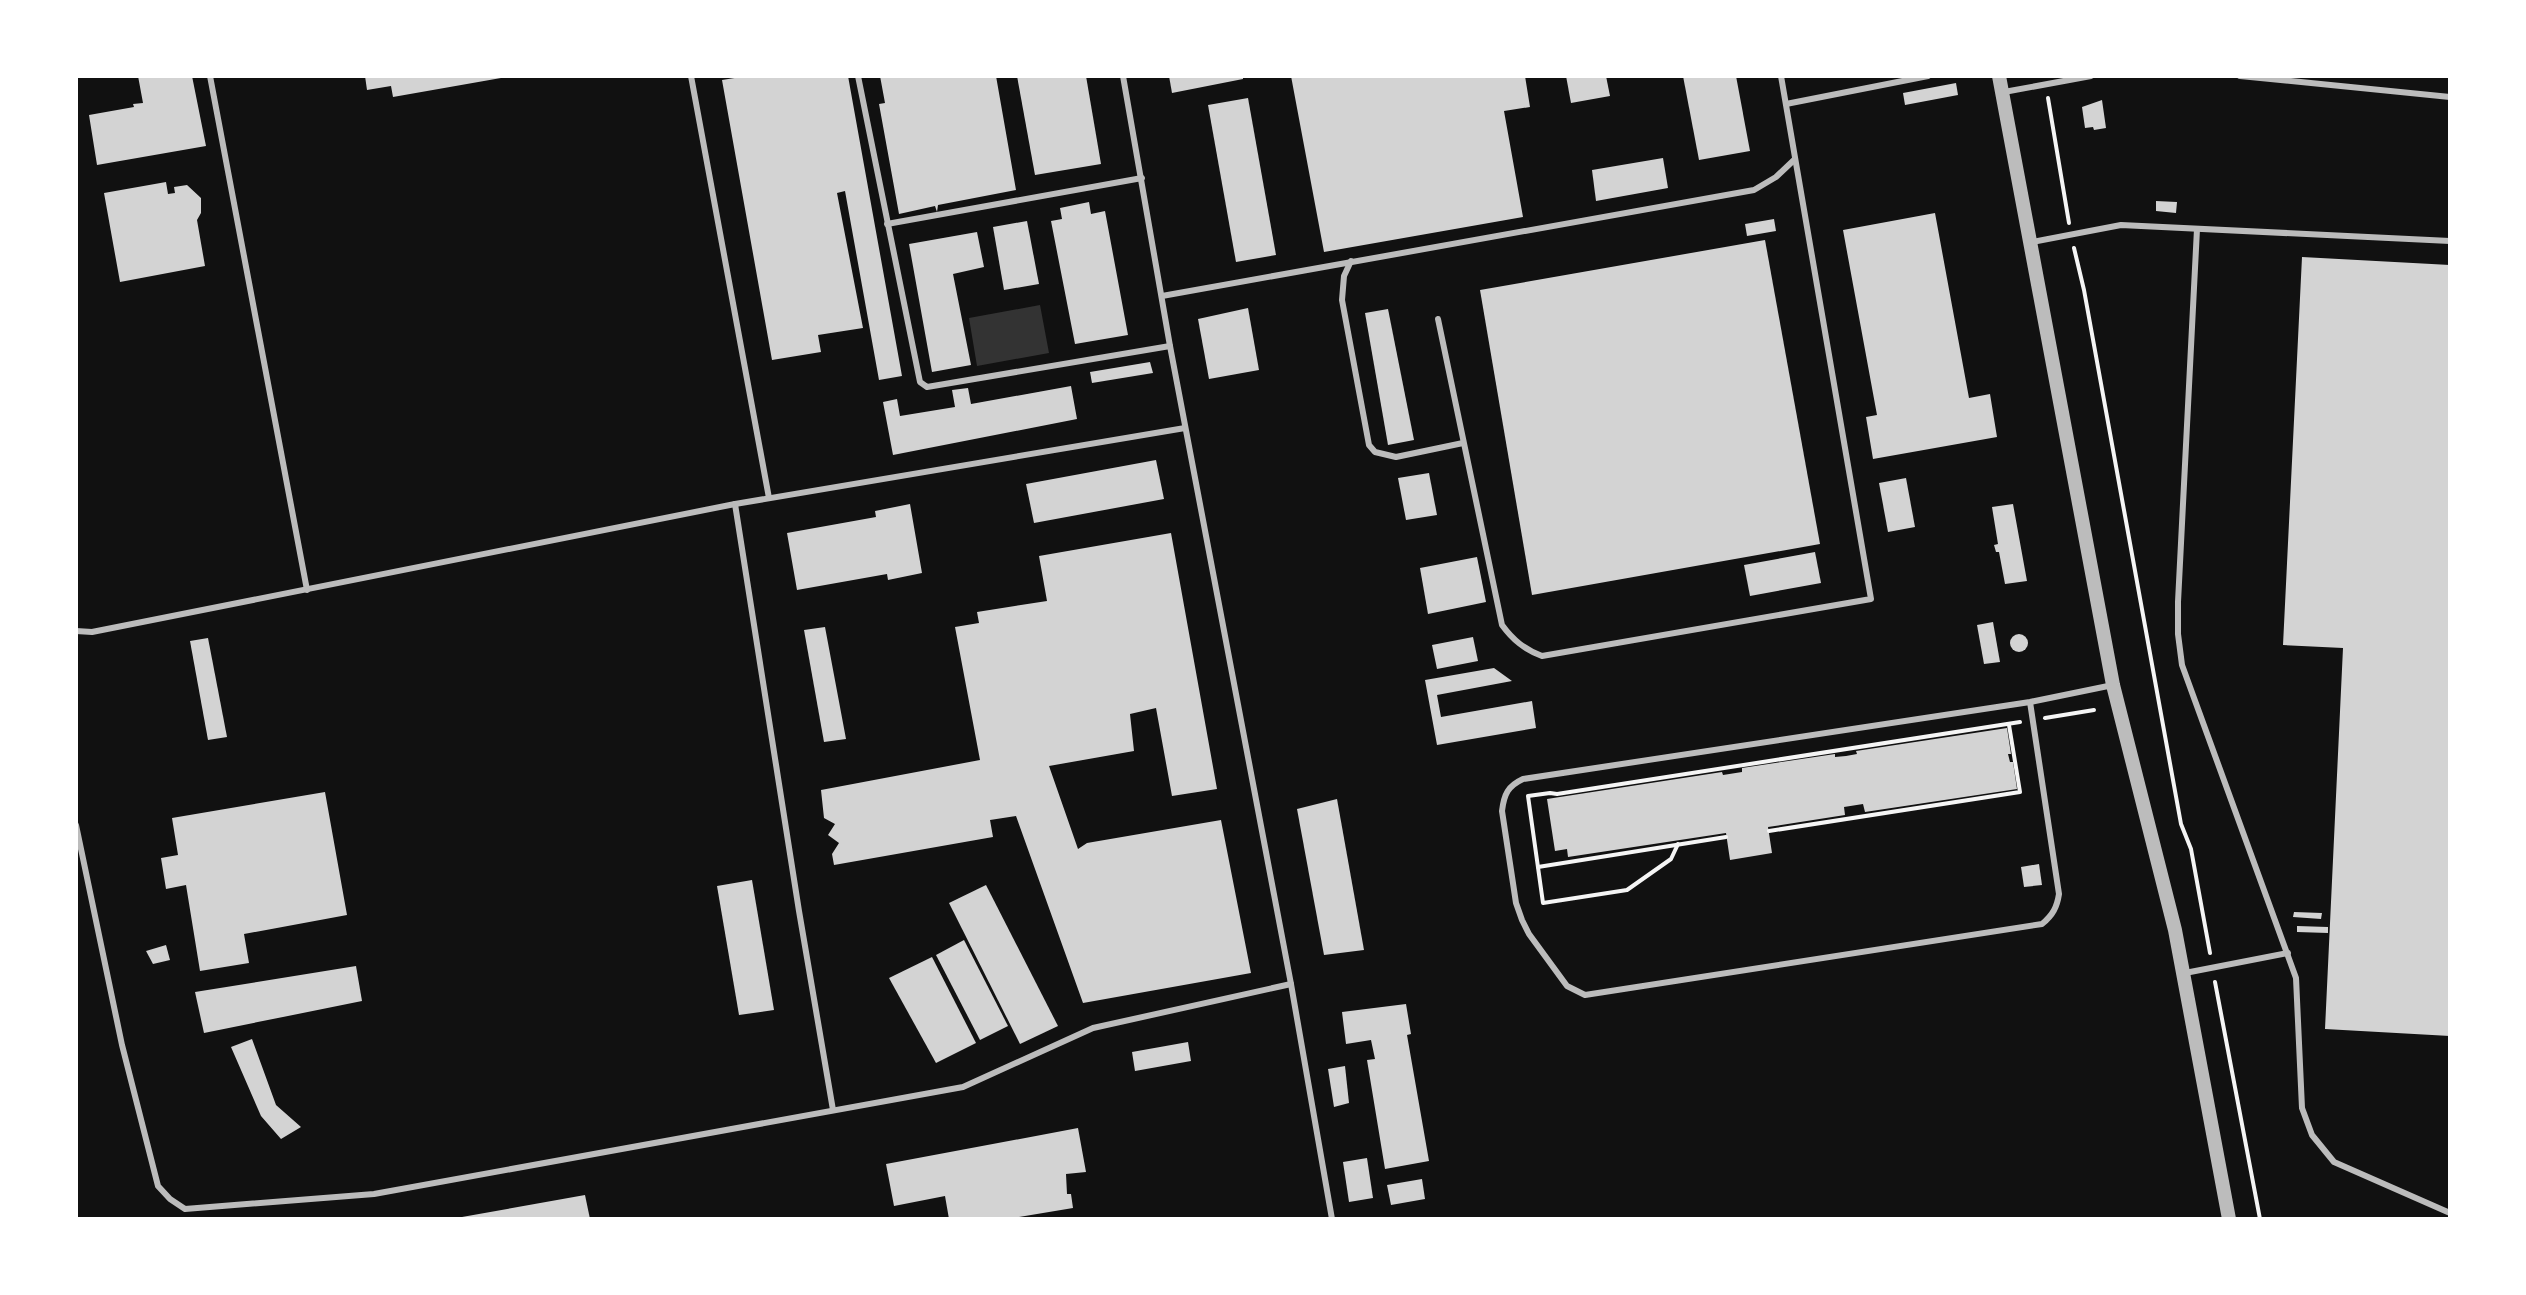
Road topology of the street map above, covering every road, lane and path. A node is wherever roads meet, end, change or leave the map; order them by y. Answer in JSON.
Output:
{"nodes":[{"id":1,"x":210,"y":76,"type":"edge"},
{"id":2,"x":691,"y":76,"type":"edge"},
{"id":3,"x":858,"y":76,"type":"edge"},
{"id":4,"x":1123,"y":76,"type":"edge"},
{"id":5,"x":1781,"y":76,"type":"edge"},
{"id":6,"x":1928,"y":76,"type":"edge"},
{"id":7,"x":1999,"y":76,"type":"edge"},
{"id":8,"x":2091,"y":76,"type":"edge"},
{"id":9,"x":2240,"y":76,"type":"edge"},
{"id":10,"x":2002,"y":93,"type":"junction"},
{"id":11,"x":2450,"y":97,"type":"edge"},
{"id":12,"x":2048,"y":99,"type":"dead end"},
{"id":13,"x":1786,"y":104,"type":"junction"},
{"id":14,"x":1794,"y":160,"type":"junction"},
{"id":15,"x":1142,"y":178,"type":"junction"},
{"id":16,"x":2067,"y":215,"type":"dead end"},
{"id":17,"x":887,"y":224,"type":"junction"},
{"id":18,"x":2197,"y":229,"type":"junction"},
{"id":19,"x":2450,"y":241,"type":"edge"},
{"id":20,"x":2030,"y":243,"type":"junction"},
{"id":21,"x":2075,"y":256,"type":"dead end"},
{"id":22,"x":1351,"y":261,"type":"junction"},
{"id":23,"x":1162,"y":296,"type":"junction"},
{"id":24,"x":1438,"y":319,"type":"dead end"},
{"id":25,"x":1170,"y":346,"type":"junction"},
{"id":26,"x":1185,"y":428,"type":"junction"},
{"id":27,"x":1463,"y":443,"type":"junction"},
{"id":28,"x":769,"y":498,"type":"junction"},
{"id":29,"x":735,"y":504,"type":"junction"},
{"id":30,"x":307,"y":590,"type":"junction"},
{"id":31,"x":76,"y":631,"type":"edge"},
{"id":32,"x":2113,"y":685,"type":"junction"},
{"id":33,"x":2030,"y":702,"type":"junction"},
{"id":34,"x":2094,"y":710,"type":"dead end"},
{"id":35,"x":2033,"y":720,"type":"junction"},
{"id":36,"x":2009,"y":724,"type":"junction"},
{"id":37,"x":76,"y":825,"type":"edge"},
{"id":38,"x":1769,"y":831,"type":"dead end"},
{"id":39,"x":1726,"y":837,"type":"dead end"},
{"id":40,"x":1678,"y":844,"type":"junction"},
{"id":41,"x":1538,"y":867,"type":"junction"},
{"id":42,"x":2288,"y":953,"type":"junction"},
{"id":43,"x":2212,"y":968,"type":"junction"},
{"id":44,"x":2184,"y":973,"type":"junction"},
{"id":45,"x":1291,"y":984,"type":"junction"},
{"id":46,"x":833,"y":1110,"type":"junction"},
{"id":47,"x":2450,"y":1213,"type":"edge"},
{"id":48,"x":1332,"y":1219,"type":"edge"},
{"id":49,"x":2229,"y":1219,"type":"edge"},
{"id":50,"x":2260,"y":1219,"type":"edge"}],
"edges":[{"from":1,"to":30,"type":"lane"},
{"from":2,"to":28,"type":"lane"},
{"from":3,"to":17,"type":"lane"},
{"from":4,"to":15,"type":"lane"},
{"from":5,"to":13,"type":"lane"},
{"from":6,"to":13,"type":"lane"},
{"from":7,"to":10,"type":"street"},
{"from":8,"to":10,"type":"lane"},
{"from":9,"to":11,"type":"lane"},
{"from":10,"to":20,"type":"street"},
{"from":12,"to":16,"type":"path"},
{"from":13,"to":14,"type":"lane"},
{"from":14,"to":22,"type":"lane"},
{"from":14,"to":27,"type":"lane"},
{"from":15,"to":17,"type":"lane"},
{"from":15,"to":23,"type":"lane"},
{"from":17,"to":25,"type":"lane"},
{"from":18,"to":19,"type":"lane"},
{"from":18,"to":20,"type":"lane"},
{"from":18,"to":42,"type":"lane"},
{"from":20,"to":32,"type":"street"},
{"from":21,"to":43,"type":"path"},
{"from":22,"to":23,"type":"lane"},
{"from":22,"to":27,"type":"lane"},
{"from":23,"to":25,"type":"lane"},
{"from":24,"to":27,"type":"lane"},
{"from":25,"to":26,"type":"lane"},
{"from":26,"to":28,"type":"lane"},
{"from":26,"to":45,"type":"lane"},
{"from":28,"to":29,"type":"lane"},
{"from":29,"to":30,"type":"lane"},
{"from":29,"to":46,"type":"lane"},
{"from":30,"to":31,"type":"lane"},
{"from":32,"to":33,"type":"lane"},
{"from":32,"to":44,"type":"street"},
{"from":33,"to":35,"type":"lane"},
{"from":33,"to":35,"type":"lane"},
{"from":34,"to":35,"type":"path"},
{"from":35,"to":36,"type":"path"},
{"from":36,"to":38,"type":"path"},
{"from":36,"to":41,"type":"path"},
{"from":37,"to":46,"type":"lane"},
{"from":39,"to":40,"type":"path"},
{"from":40,"to":41,"type":"path"},
{"from":40,"to":41,"type":"path"},
{"from":42,"to":43,"type":"lane"},
{"from":42,"to":47,"type":"lane"},
{"from":43,"to":44,"type":"lane"},
{"from":43,"to":50,"type":"path"},
{"from":44,"to":49,"type":"street"},
{"from":45,"to":46,"type":"lane"},
{"from":45,"to":48,"type":"lane"}]}
